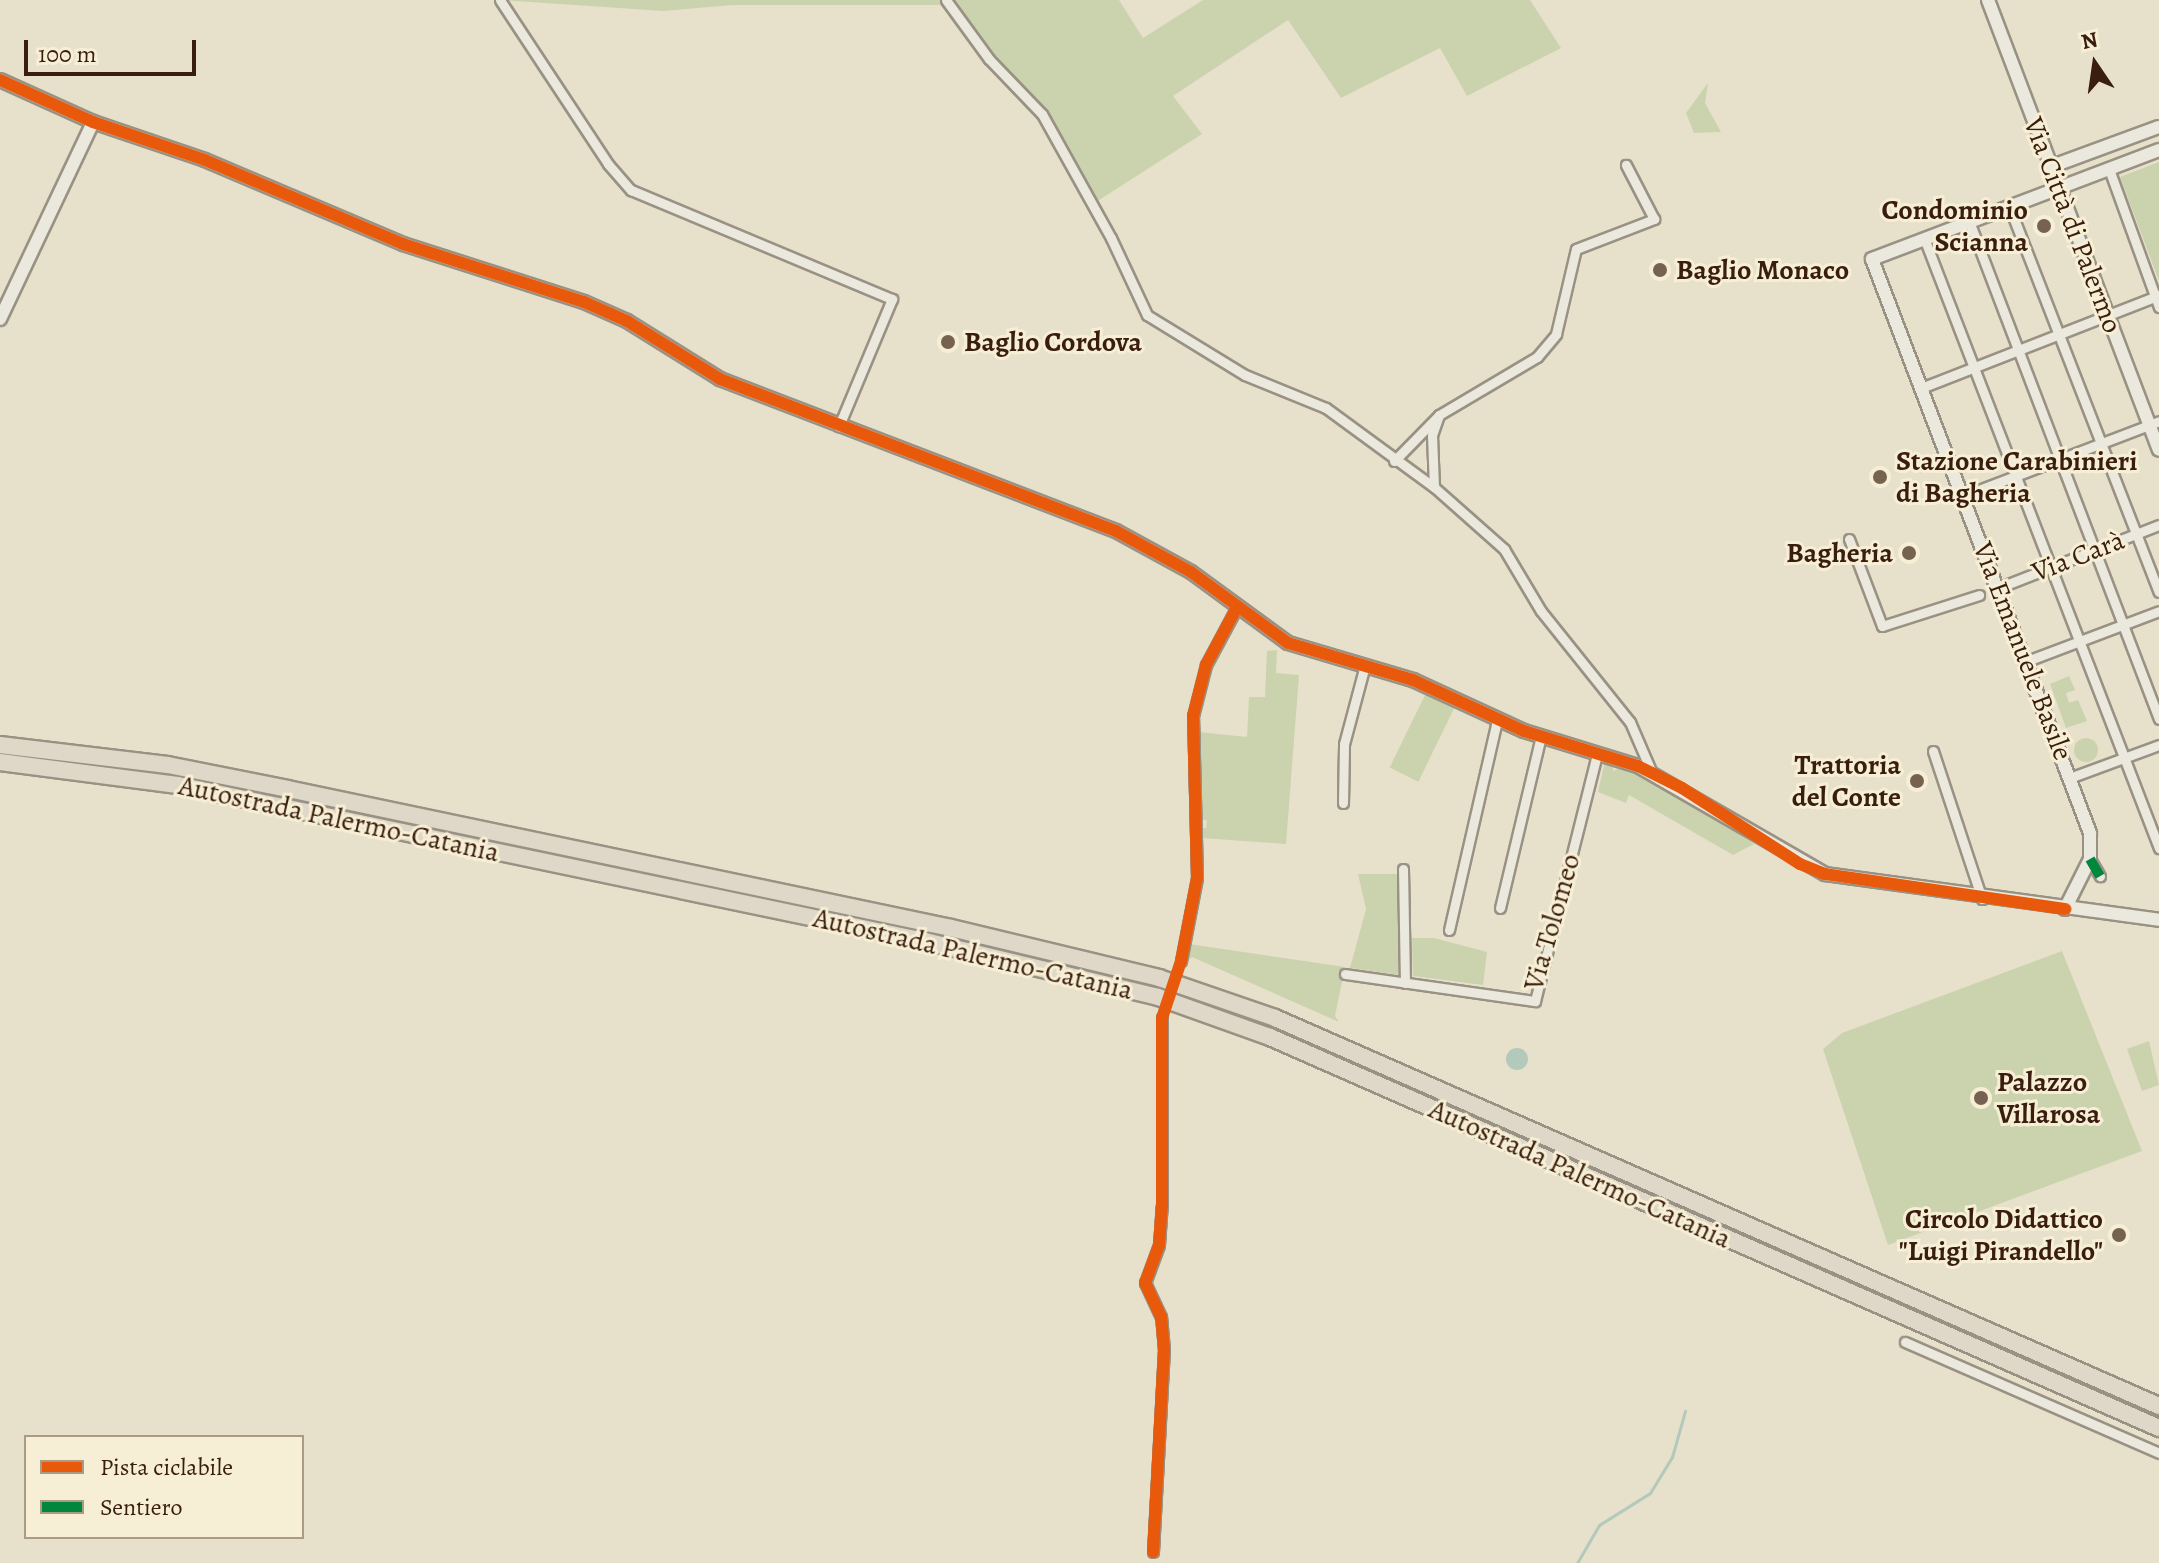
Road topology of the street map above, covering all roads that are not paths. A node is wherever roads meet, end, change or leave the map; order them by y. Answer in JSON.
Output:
{"nodes":[{"id":1,"x":500,"y":0,"type":"edge"},
{"id":2,"x":946,"y":0,"type":"edge"},
{"id":3,"x":1988,"y":0,"type":"edge"},
{"id":4,"x":0,"y":80,"type":"edge"},
{"id":5,"x":93,"y":122,"type":"junction"},
{"id":6,"x":2159,"y":127,"type":"edge"},
{"id":7,"x":2159,"y":150,"type":"edge"},
{"id":8,"x":1626,"y":165,"type":"dead end"},
{"id":9,"x":2050,"y":167,"type":"junction"},
{"id":10,"x":2109,"y":169,"type":"junction"},
{"id":11,"x":2058,"y":187,"type":"junction"},
{"id":12,"x":2009,"y":206,"type":"junction"},
{"id":13,"x":1969,"y":221,"type":"junction"},
{"id":14,"x":1924,"y":238,"type":"junction"},
{"id":15,"x":2158,"y":300,"type":"edge"},
{"id":16,"x":2107,"y":315,"type":"junction"},
{"id":17,"x":0,"y":319,"type":"edge"},
{"id":18,"x":2059,"y":335,"type":"junction"},
{"id":19,"x":2019,"y":350,"type":"junction"},
{"id":20,"x":1974,"y":367,"type":"junction"},
{"id":21,"x":1921,"y":388,"type":"junction"},
{"id":22,"x":1439,"y":415,"type":"junction"},
{"id":23,"x":2154,"y":423,"type":"edge"},
{"id":24,"x":839,"y":426,"type":"junction"},
{"id":25,"x":1412,"y":440,"type":"junction"},
{"id":26,"x":2101,"y":441,"type":"junction"},
{"id":27,"x":1432,"y":443,"type":"junction"},
{"id":28,"x":2159,"y":450,"type":"edge"},
{"id":29,"x":2061,"y":457,"type":"junction"},
{"id":30,"x":1394,"y":461,"type":"junction"},
{"id":31,"x":2016,"y":475,"type":"junction"},
{"id":32,"x":1434,"y":487,"type":"junction"},
{"id":33,"x":1963,"y":496,"type":"junction"},
{"id":34,"x":2159,"y":525,"type":"edge"},
{"id":35,"x":2137,"y":534,"type":"junction"},
{"id":36,"x":1849,"y":539,"type":"dead end"},
{"id":37,"x":2097,"y":550,"type":"junction"},
{"id":38,"x":2051,"y":567,"type":"junction"},
{"id":39,"x":1998,"y":588,"type":"junction"},
{"id":40,"x":2159,"y":592,"type":"edge"},
{"id":41,"x":1979,"y":595,"type":"dead end"},
{"id":42,"x":1237,"y":607,"type":"junction"},
{"id":43,"x":2159,"y":611,"type":"edge"},
{"id":44,"x":2124,"y":624,"type":"junction"},
{"id":45,"x":2079,"y":641,"type":"junction"},
{"id":46,"x":2027,"y":661,"type":"junction"},
{"id":47,"x":1365,"y":665,"type":"junction"},
{"id":48,"x":2159,"y":719,"type":"edge"},
{"id":49,"x":1497,"y":720,"type":"junction"},
{"id":50,"x":1541,"y":736,"type":"junction"},
{"id":51,"x":0,"y":745,"type":"edge"},
{"id":52,"x":2159,"y":745,"type":"edge"},
{"id":53,"x":1933,"y":751,"type":"dead end"},
{"id":54,"x":1597,"y":754,"type":"junction"},
{"id":55,"x":2124,"y":757,"type":"junction"},
{"id":56,"x":0,"y":762,"type":"edge"},
{"id":57,"x":1652,"y":773,"type":"junction"},
{"id":58,"x":2072,"y":777,"type":"junction"},
{"id":59,"x":1343,"y":803,"type":"dead end"},
{"id":60,"x":2159,"y":848,"type":"edge"},
{"id":61,"x":2090,"y":859,"type":"junction"},
{"id":62,"x":1403,"y":869,"type":"dead end"},
{"id":63,"x":2100,"y":876,"type":"dead end"},
{"id":64,"x":1982,"y":899,"type":"junction"},
{"id":65,"x":1500,"y":908,"type":"dead end"},
{"id":66,"x":2065,"y":909,"type":"junction"},
{"id":67,"x":2159,"y":920,"type":"edge"},
{"id":68,"x":1449,"y":930,"type":"dead end"},
{"id":69,"x":1181,"y":961,"type":"tunnel mouth"},
{"id":70,"x":1345,"y":974,"type":"dead end"},
{"id":71,"x":1405,"y":983,"type":"junction"},
{"id":72,"x":1162,"y":1018,"type":"tunnel mouth"},
{"id":73,"x":1905,"y":1342,"type":"dead end"},
{"id":74,"x":2159,"y":1406,"type":"edge"},
{"id":75,"x":2159,"y":1428,"type":"edge"},
{"id":76,"x":2159,"y":1453,"type":"edge"},
{"id":77,"x":1153,"y":1552,"type":"dead end"}],
"edges":[{"from":1,"to":24,"type":"street"},
{"from":2,"to":30,"type":"street"},
{"from":3,"to":9,"type":"street","name":"Via Città di Palermo"},
{"from":4,"to":5,"type":"street"},
{"from":5,"to":17,"type":"street"},
{"from":5,"to":24,"type":"street"},
{"from":6,"to":9,"type":"street"},
{"from":7,"to":10,"type":"street"},
{"from":8,"to":22,"type":"street"},
{"from":9,"to":11,"type":"street","name":"Via Città di Palermo"},
{"from":10,"to":11,"type":"street"},
{"from":10,"to":15,"type":"street"},
{"from":11,"to":12,"type":"street"},
{"from":11,"to":16,"type":"street","name":"Via Città di Palermo"},
{"from":12,"to":13,"type":"street"},
{"from":12,"to":18,"type":"street"},
{"from":13,"to":14,"type":"street"},
{"from":13,"to":19,"type":"street"},
{"from":14,"to":20,"type":"street"},
{"from":14,"to":21,"type":"street","name":"Via Emanuele Basile"},
{"from":15,"to":16,"type":"street"},
{"from":16,"to":18,"type":"street"},
{"from":16,"to":23,"type":"street","name":"Via Città di Palermo"},
{"from":18,"to":19,"type":"street"},
{"from":18,"to":26,"type":"street"},
{"from":19,"to":20,"type":"street"},
{"from":19,"to":29,"type":"street"},
{"from":20,"to":21,"type":"street"},
{"from":20,"to":31,"type":"street"},
{"from":21,"to":33,"type":"street","name":"Via Emanuele Basile"},
{"from":22,"to":25,"type":"street"},
{"from":22,"to":27,"type":"street"},
{"from":23,"to":26,"type":"street"},
{"from":23,"to":28,"type":"street","name":"Via Città di Palermo"},
{"from":24,"to":42,"type":"street"},
{"from":25,"to":27,"type":"street"},
{"from":25,"to":30,"type":"street"},
{"from":26,"to":29,"type":"street"},
{"from":26,"to":35,"type":"street"},
{"from":27,"to":32,"type":"street"},
{"from":29,"to":31,"type":"street"},
{"from":29,"to":37,"type":"street"},
{"from":30,"to":32,"type":"street"},
{"from":31,"to":33,"type":"street"},
{"from":31,"to":38,"type":"street"},
{"from":32,"to":57,"type":"street"},
{"from":33,"to":39,"type":"street","name":"Via Emanuele Basile"},
{"from":34,"to":35,"type":"street","name":"Via Carà"},
{"from":35,"to":37,"type":"street","name":"Via Carà"},
{"from":35,"to":40,"type":"street"},
{"from":36,"to":41,"type":"street"},
{"from":37,"to":38,"type":"street","name":"Via Carà"},
{"from":37,"to":44,"type":"street"},
{"from":38,"to":39,"type":"street","name":"Via Carà"},
{"from":38,"to":45,"type":"street"},
{"from":39,"to":46,"type":"street","name":"Via Emanuele Basile"},
{"from":42,"to":47,"type":"street"},
{"from":42,"to":69,"type":"street"},
{"from":43,"to":44,"type":"street"},
{"from":44,"to":45,"type":"street"},
{"from":44,"to":48,"type":"street"},
{"from":45,"to":46,"type":"street"},
{"from":45,"to":55,"type":"street"},
{"from":46,"to":58,"type":"street","name":"Via Emanuele Basile"},
{"from":47,"to":49,"type":"street"},
{"from":47,"to":59,"type":"street"},
{"from":49,"to":50,"type":"street"},
{"from":49,"to":68,"type":"street"},
{"from":50,"to":54,"type":"street"},
{"from":50,"to":65,"type":"street"},
{"from":51,"to":74,"type":"highway","name":"Autostrada Palermo-Catania"},
{"from":52,"to":55,"type":"street"},
{"from":53,"to":64,"type":"street"},
{"from":54,"to":57,"type":"street"},
{"from":54,"to":71,"type":"street","name":"Via Tolomeo"},
{"from":55,"to":58,"type":"street"},
{"from":55,"to":60,"type":"street"},
{"from":56,"to":75,"type":"highway","name":"Autostrada Palermo-Catania"},
{"from":57,"to":64,"type":"street"},
{"from":58,"to":61,"type":"street","name":"Via Emanuele Basile"},
{"from":61,"to":63,"type":"street"},
{"from":61,"to":66,"type":"street"},
{"from":62,"to":71,"type":"street"},
{"from":64,"to":66,"type":"street"},
{"from":66,"to":67,"type":"street"},
{"from":70,"to":71,"type":"street","name":"Via Tolomeo"},
{"from":72,"to":77,"type":"street"},
{"from":73,"to":76,"type":"street"}]}
